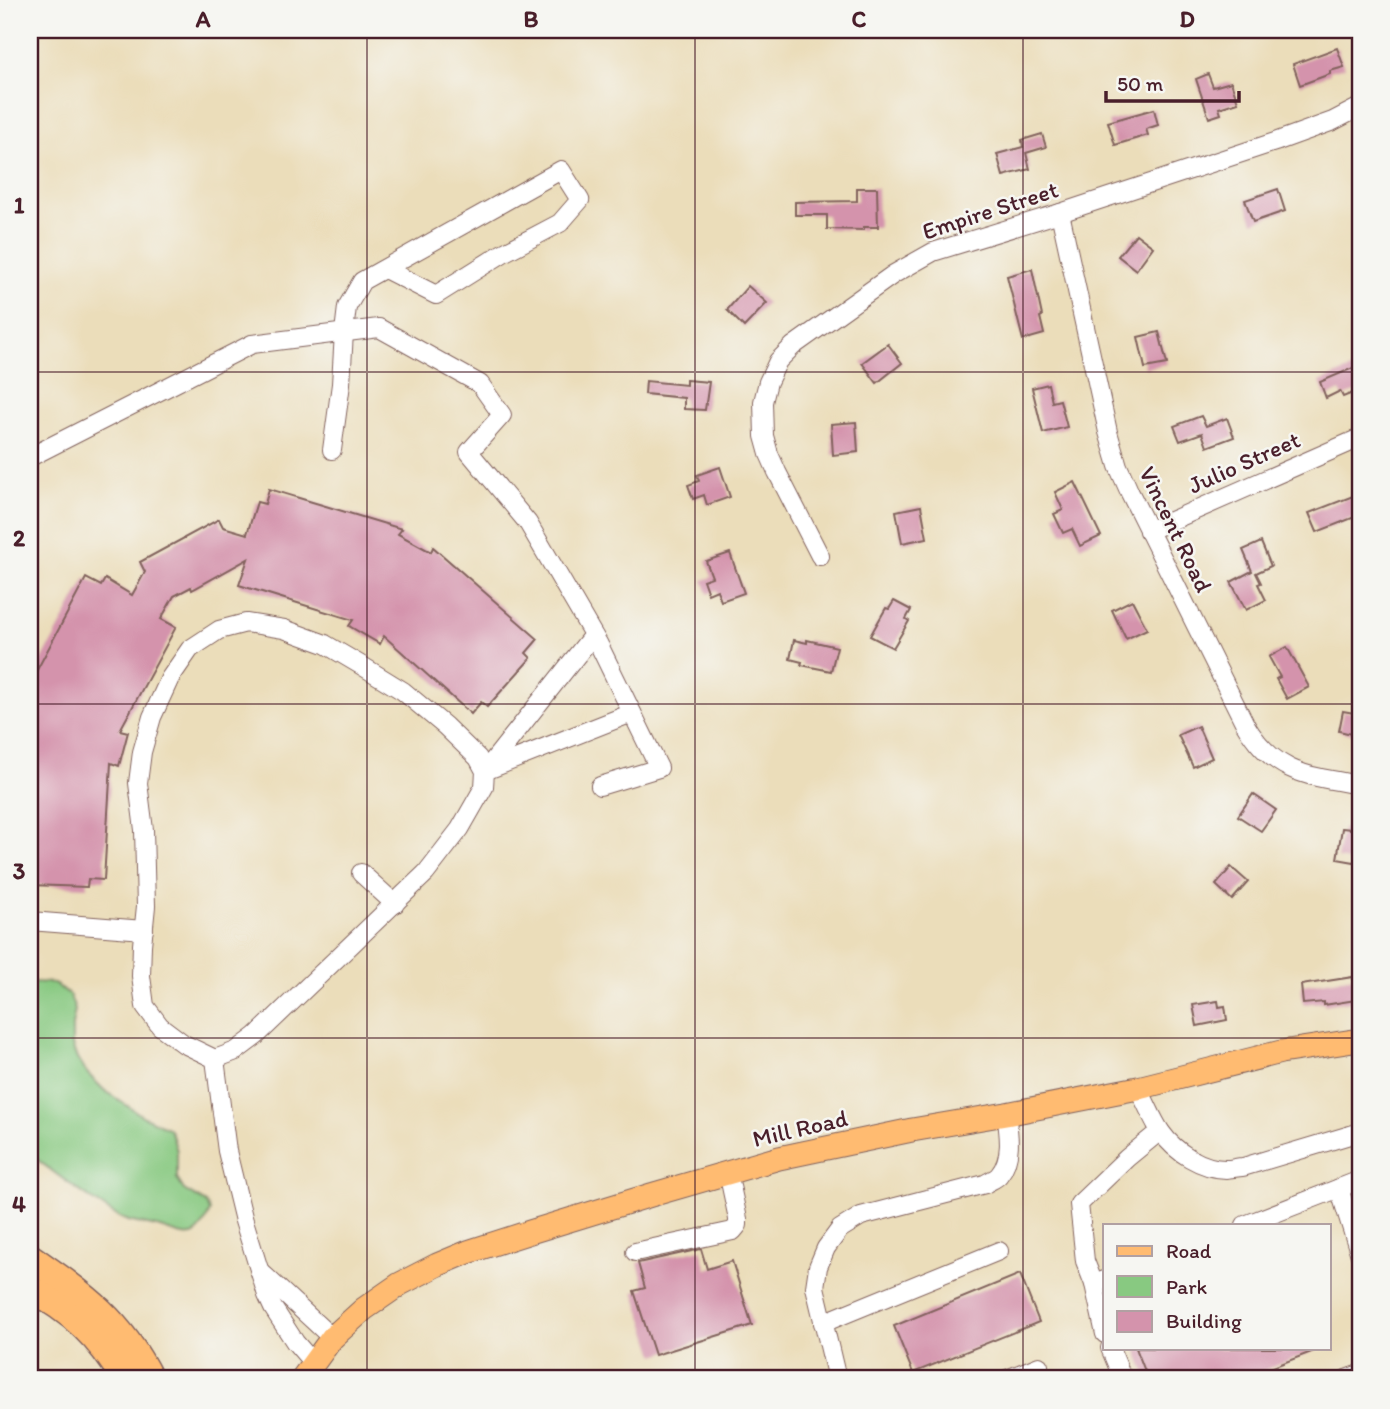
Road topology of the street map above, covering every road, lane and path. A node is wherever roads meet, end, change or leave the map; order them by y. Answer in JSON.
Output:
{"nodes":[{"id":1,"x":1360,"y":107,"type":"edge"},
{"id":2,"x":1060,"y":213,"type":"junction"},
{"id":3,"x":385,"y":269,"type":"junction"},
{"id":4,"x":344,"y":332,"type":"junction"},
{"id":5,"x":1360,"y":438,"type":"edge"},
{"id":6,"x":331,"y":450,"type":"dead end"},
{"id":7,"x":30,"y":457,"type":"edge"},
{"id":8,"x":1148,"y":531,"type":"junction"},
{"id":9,"x":820,"y":556,"type":"dead end"},
{"id":10,"x":593,"y":635,"type":"junction"},
{"id":11,"x":632,"y":713,"type":"junction"},
{"id":12,"x":485,"y":771,"type":"junction"},
{"id":13,"x":1360,"y":785,"type":"edge"},
{"id":14,"x":600,"y":786,"type":"dead end"},
{"id":15,"x":361,"y":873,"type":"dead end"},
{"id":16,"x":395,"y":904,"type":"junction"},
{"id":17,"x":30,"y":921,"type":"edge"},
{"id":18,"x":144,"y":930,"type":"junction"},
{"id":19,"x":1360,"y":1040,"type":"edge"},
{"id":20,"x":215,"y":1059,"type":"junction"},
{"id":21,"x":1138,"y":1088,"type":"junction"},
{"id":22,"x":1006,"y":1114,"type":"junction"},
{"id":23,"x":1160,"y":1131,"type":"junction"},
{"id":24,"x":1360,"y":1132,"type":"edge"},
{"id":25,"x":728,"y":1172,"type":"junction"},
{"id":26,"x":1360,"y":1180,"type":"edge"},
{"id":27,"x":1339,"y":1188,"type":"junction"},
{"id":28,"x":1248,"y":1224,"type":"edge"},
{"id":29,"x":999,"y":1251,"type":"dead end"},
{"id":30,"x":635,"y":1252,"type":"dead end"},
{"id":31,"x":1360,"y":1255,"type":"edge"},
{"id":32,"x":30,"y":1256,"type":"edge"},
{"id":33,"x":261,"y":1272,"type":"junction"},
{"id":34,"x":1099,"y":1282,"type":"edge"},
{"id":35,"x":30,"y":1289,"type":"edge"},
{"id":36,"x":1103,"y":1317,"type":"edge"},
{"id":37,"x":823,"y":1323,"type":"junction"},
{"id":38,"x":332,"y":1338,"type":"junction"},
{"id":39,"x":1111,"y":1350,"type":"edge"},
{"id":40,"x":1039,"y":1366,"type":"dead end"},
{"id":41,"x":307,"y":1371,"type":"edge"},
{"id":42,"x":1360,"y":1374,"type":"edge"},
{"id":43,"x":124,"y":1379,"type":"edge"},
{"id":44,"x":150,"y":1379,"type":"edge"},
{"id":45,"x":837,"y":1379,"type":"edge"},
{"id":46,"x":1007,"y":1379,"type":"edge"},
{"id":47,"x":1123,"y":1379,"type":"edge"},
{"id":48,"x":1346,"y":1379,"type":"edge"}],
"edges":[{"from":1,"to":2,"type":"street","name":"Empire Street"},
{"from":2,"to":8,"type":"street","name":"Vincent Road"},
{"from":2,"to":9,"type":"street","name":"Empire Street"},
{"from":3,"to":3,"type":"street"},
{"from":3,"to":4,"type":"street"},
{"from":4,"to":6,"type":"street"},
{"from":4,"to":7,"type":"street"},
{"from":4,"to":10,"type":"street"},
{"from":5,"to":8,"type":"street","name":"Julio Street"},
{"from":8,"to":13,"type":"street","name":"Vincent Road"},
{"from":10,"to":11,"type":"street"},
{"from":10,"to":12,"type":"street"},
{"from":11,"to":12,"type":"street"},
{"from":11,"to":14,"type":"street"},
{"from":12,"to":16,"type":"street"},
{"from":12,"to":18,"type":"street"},
{"from":15,"to":16,"type":"street"},
{"from":16,"to":20,"type":"street"},
{"from":17,"to":18,"type":"street"},
{"from":18,"to":20,"type":"street"},
{"from":19,"to":21,"type":"main road","name":"Mill Road"},
{"from":20,"to":33,"type":"street"},
{"from":21,"to":22,"type":"main road","name":"Mill Road"},
{"from":21,"to":23,"type":"street"},
{"from":22,"to":25,"type":"main road","name":"Mill Road"},
{"from":22,"to":37,"type":"street"},
{"from":23,"to":24,"type":"street"},
{"from":23,"to":34,"type":"street"},
{"from":25,"to":30,"type":"street"},
{"from":25,"to":38,"type":"main road","name":"Mill Road"},
{"from":26,"to":27,"type":"street"},
{"from":27,"to":28,"type":"street"},
{"from":27,"to":31,"type":"street"},
{"from":29,"to":37,"type":"street"},
{"from":32,"to":44,"type":"highway"},
{"from":33,"to":38,"type":"street"},
{"from":33,"to":41,"type":"street"},
{"from":34,"to":36,"type":"street"},
{"from":35,"to":43,"type":"highway"},
{"from":37,"to":45,"type":"street"},
{"from":38,"to":41,"type":"main road","name":"Mill Road"},
{"from":39,"to":47,"type":"street"},
{"from":40,"to":46,"type":"street"},
{"from":42,"to":48,"type":"street"}]}
